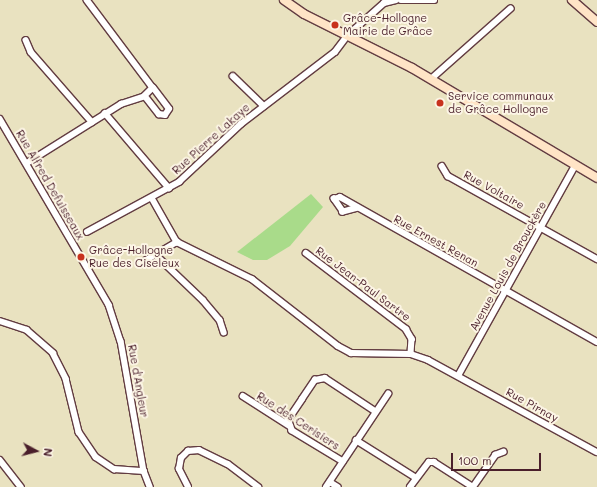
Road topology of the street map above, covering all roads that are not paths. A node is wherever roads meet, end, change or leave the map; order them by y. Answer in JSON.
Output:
{"nodes":[{"id":1,"x":87,"y":0,"type":"edge"},
{"id":2,"x":284,"y":0,"type":"edge"},
{"id":3,"x":396,"y":0,"type":"edge"},
{"id":4,"x":401,"y":0,"type":"edge"},
{"id":5,"x":434,"y":0,"type":"edge"},
{"id":6,"x":572,"y":0,"type":"edge"},
{"id":7,"x":383,"y":2,"type":"edge"},
{"id":8,"x":510,"y":8,"type":"dead end"},
{"id":9,"x":597,"y":22,"type":"edge"},
{"id":10,"x":348,"y":35,"type":"junction"},
{"id":11,"x":26,"y":40,"type":"dead end"},
{"id":12,"x":233,"y":76,"type":"dead end"},
{"id":13,"x":431,"y":79,"type":"junction"},
{"id":14,"x":153,"y":88,"type":"junction"},
{"id":15,"x":145,"y":96,"type":"junction"},
{"id":16,"x":264,"y":106,"type":"junction"},
{"id":17,"x":105,"y":113,"type":"junction"},
{"id":18,"x":0,"y":119,"type":"edge"},
{"id":19,"x":92,"y":122,"type":"junction"},
{"id":20,"x":26,"y":163,"type":"junction"},
{"id":21,"x":442,"y":166,"type":"dead end"},
{"id":22,"x":575,"y":166,"type":"junction"},
{"id":23,"x":597,"y":178,"type":"edge"},
{"id":24,"x":169,"y":188,"type":"junction"},
{"id":25,"x":152,"y":198,"type":"junction"},
{"id":26,"x":358,"y":208,"type":"dead end"},
{"id":27,"x":540,"y":228,"type":"junction"},
{"id":28,"x":86,"y":232,"type":"dead end"},
{"id":29,"x":177,"y":242,"type":"junction"},
{"id":30,"x":306,"y":253,"type":"dead end"},
{"id":31,"x":157,"y":256,"type":"junction"},
{"id":32,"x":597,"y":260,"type":"edge"},
{"id":33,"x":141,"y":263,"type":"dead end"},
{"id":34,"x":95,"y":282,"type":"joint"},
{"id":35,"x":505,"y":291,"type":"junction"},
{"id":36,"x":0,"y":321,"type":"edge"},
{"id":37,"x":224,"y":332,"type":"dead end"},
{"id":38,"x":597,"y":342,"type":"edge"},
{"id":39,"x":411,"y":354,"type":"junction"},
{"id":40,"x":458,"y":376,"type":"junction"},
{"id":41,"x":388,"y":394,"type":"dead end"},
{"id":42,"x":243,"y":396,"type":"dead end"},
{"id":43,"x":375,"y":411,"type":"junction"},
{"id":44,"x":290,"y":426,"type":"junction"},
{"id":45,"x":356,"y":440,"type":"junction"},
{"id":46,"x":503,"y":452,"type":"dead end"},
{"id":47,"x":597,"y":452,"type":"edge"},
{"id":48,"x":0,"y":460,"type":"edge"},
{"id":49,"x":343,"y":462,"type":"junction"},
{"id":50,"x":144,"y":471,"type":"junction"},
{"id":51,"x":416,"y":477,"type":"junction"},
{"id":52,"x":330,"y":482,"type":"junction"},
{"id":53,"x":21,"y":487,"type":"edge"},
{"id":54,"x":150,"y":487,"type":"edge"},
{"id":55,"x":188,"y":487,"type":"edge"},
{"id":56,"x":258,"y":487,"type":"edge"},
{"id":57,"x":326,"y":487,"type":"edge"},
{"id":58,"x":338,"y":487,"type":"edge"},
{"id":59,"x":410,"y":487,"type":"edge"},
{"id":60,"x":473,"y":487,"type":"edge"}],
"edges":[{"from":1,"to":14,"type":"street"},
{"from":2,"to":10,"type":"street"},
{"from":3,"to":7,"type":"street"},
{"from":4,"to":5,"type":"street"},
{"from":6,"to":9,"type":"street"},
{"from":7,"to":10,"type":"street","name":"Rue Pierre Lakaye"},
{"from":8,"to":13,"type":"street"},
{"from":10,"to":13,"type":"street"},
{"from":10,"to":16,"type":"street","name":"Rue Pierre Lakaye"},
{"from":11,"to":19,"type":"street"},
{"from":12,"to":16,"type":"street","name":"Rue Pierre Lakaye"},
{"from":13,"to":22,"type":"street"},
{"from":14,"to":15,"type":"street"},
{"from":14,"to":15,"type":"street"},
{"from":15,"to":17,"type":"street"},
{"from":16,"to":24,"type":"street","name":"Rue Pierre Lakaye"},
{"from":17,"to":19,"type":"street"},
{"from":17,"to":24,"type":"street"},
{"from":18,"to":20,"type":"street","name":"Rue Alfred Defuisseaux"},
{"from":19,"to":20,"type":"street"},
{"from":20,"to":34,"type":"street","name":"Rue Alfred Defuisseaux"},
{"from":21,"to":27,"type":"street","name":"Rue Voltaire"},
{"from":22,"to":23,"type":"street"},
{"from":22,"to":27,"type":"street","name":"Avenue Louis de Brouckère"},
{"from":24,"to":25,"type":"street","name":"Rue Pierre Lakaye"},
{"from":25,"to":28,"type":"street","name":"Rue Pierre Lakaye"},
{"from":25,"to":29,"type":"street"},
{"from":26,"to":35,"type":"street","name":"Rue Ernest Renan"},
{"from":27,"to":32,"type":"street","name":"Rue Voltaire"},
{"from":27,"to":35,"type":"street","name":"Avenue Louis de Brouckère"},
{"from":29,"to":31,"type":"street"},
{"from":29,"to":39,"type":"street"},
{"from":30,"to":39,"type":"street","name":"Rue Jean-Paul Sartre"},
{"from":31,"to":33,"type":"street"},
{"from":31,"to":37,"type":"street"},
{"from":34,"to":50,"type":"street","name":"Rue d'Angleur"},
{"from":35,"to":38,"type":"street","name":"Rue Ernest Renan"},
{"from":35,"to":40,"type":"street","name":"Avenue Louis de Brouckère"},
{"from":36,"to":50,"type":"street"},
{"from":39,"to":40,"type":"street","name":"Rue Pirnay"},
{"from":40,"to":47,"type":"street","name":"Rue Pirnay"},
{"from":41,"to":43,"type":"street"},
{"from":42,"to":44,"type":"street","name":"Rue des Cerisiers"},
{"from":43,"to":44,"type":"street"},
{"from":43,"to":45,"type":"street"},
{"from":44,"to":49,"type":"street","name":"Rue des Cerisiers"},
{"from":45,"to":49,"type":"street"},
{"from":45,"to":51,"type":"street"},
{"from":46,"to":60,"type":"street"},
{"from":48,"to":53,"type":"street"},
{"from":49,"to":52,"type":"street"},
{"from":50,"to":54,"type":"street","name":"Rue d'Angleur"},
{"from":51,"to":59,"type":"street"},
{"from":51,"to":60,"type":"street"},
{"from":52,"to":57,"type":"street"},
{"from":52,"to":58,"type":"street"},
{"from":55,"to":56,"type":"street"}]}
